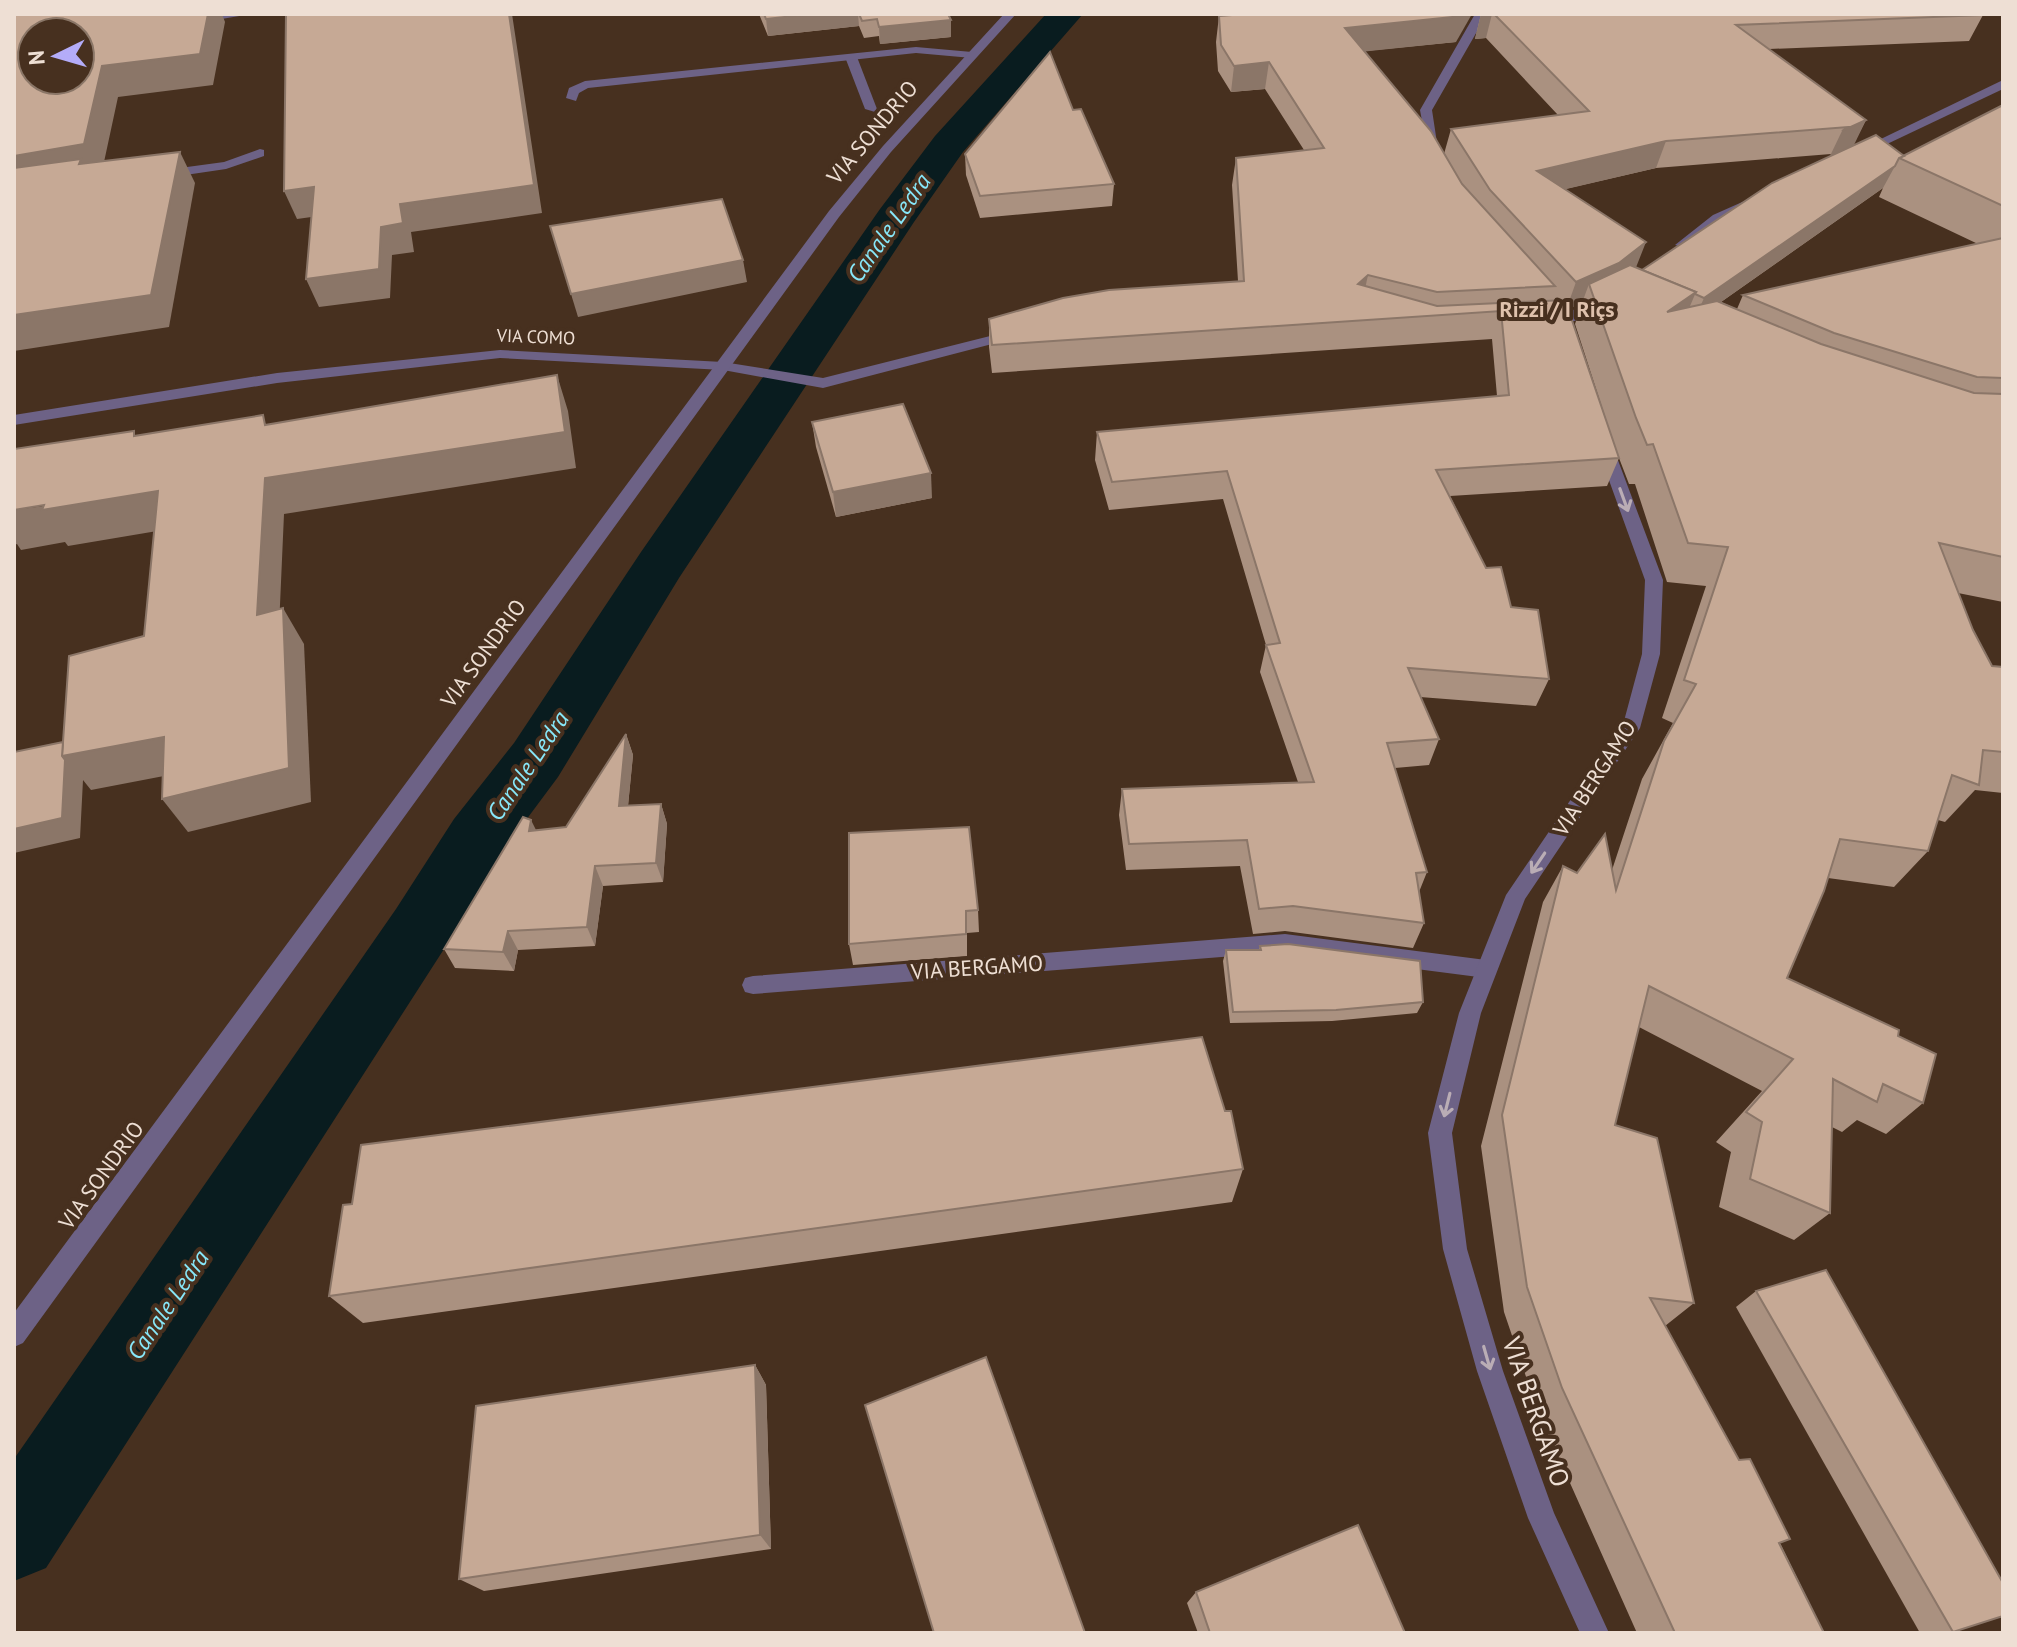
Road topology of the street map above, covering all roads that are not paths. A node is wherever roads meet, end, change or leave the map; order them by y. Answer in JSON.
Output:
{"nodes":[{"id":1,"x":245,"y":14,"type":"edge"},
{"id":2,"x":1010,"y":14,"type":"edge"},
{"id":3,"x":1481,"y":14,"type":"edge"},
{"id":4,"x":190,"y":21,"type":"edge"},
{"id":5,"x":972,"y":55,"type":"junction"},
{"id":6,"x":851,"y":57,"type":"junction"},
{"id":7,"x":2003,"y":84,"type":"edge"},
{"id":8,"x":572,"y":98,"type":"dead end"},
{"id":9,"x":871,"y":109,"type":"dead end"},
{"id":10,"x":260,"y":153,"type":"dead end"},
{"id":11,"x":1848,"y":157,"type":"edge"},
{"id":12,"x":1439,"y":167,"type":"edge"},
{"id":13,"x":150,"y":176,"type":"edge"},
{"id":14,"x":1762,"y":198,"type":"edge"},
{"id":15,"x":1672,"y":253,"type":"edge"},
{"id":16,"x":1615,"y":296,"type":"edge"},
{"id":17,"x":1558,"y":314,"type":"junction"},
{"id":18,"x":1534,"y":321,"type":"edge"},
{"id":19,"x":1023,"y":331,"type":"edge"},
{"id":20,"x":1572,"y":347,"type":"edge"},
{"id":21,"x":723,"y":366,"type":"junction"},
{"id":22,"x":14,"y":420,"type":"edge"},
{"id":23,"x":1599,"y":431,"type":"edge"},
{"id":24,"x":1486,"y":969,"type":"junction"},
{"id":25,"x":753,"y":985,"type":"dead end"},
{"id":26,"x":14,"y":1334,"type":"edge"},
{"id":27,"x":1595,"y":1633,"type":"edge"}],
"edges":[{"from":1,"to":4,"type":"street"},
{"from":2,"to":5,"type":"street","name":"VIA SONDRIO"},
{"from":3,"to":12,"type":"street"},
{"from":5,"to":6,"type":"street"},
{"from":5,"to":21,"type":"street","name":"VIA SONDRIO"},
{"from":6,"to":8,"type":"street"},
{"from":6,"to":9,"type":"street"},
{"from":7,"to":11,"type":"street"},
{"from":10,"to":13,"type":"street"},
{"from":14,"to":15,"type":"street"},
{"from":16,"to":17,"type":"street"},
{"from":17,"to":18,"type":"street"},
{"from":17,"to":20,"type":"street"},
{"from":19,"to":21,"type":"street","name":"VIA COMO"},
{"from":21,"to":22,"type":"street","name":"VIA COMO"},
{"from":21,"to":26,"type":"street","name":"VIA SONDRIO"},
{"from":23,"to":24,"type":"street","name":"VIA BERGAMO","one_way":true},
{"from":24,"to":25,"type":"street","name":"VIA BERGAMO"},
{"from":24,"to":27,"type":"street","name":"VIA BERGAMO","one_way":true}]}
